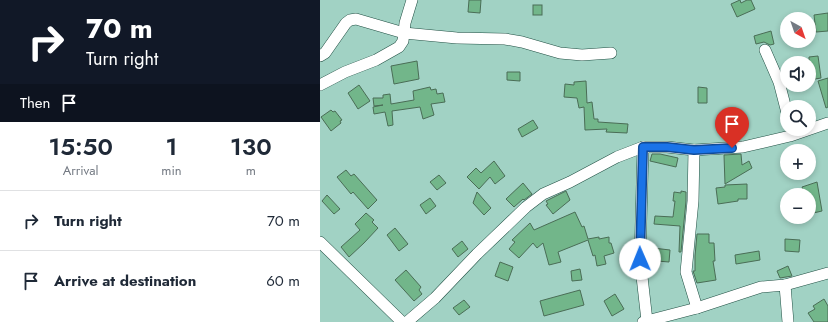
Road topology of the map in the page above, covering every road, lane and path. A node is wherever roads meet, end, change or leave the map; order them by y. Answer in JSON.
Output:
{"nodes":[{"id":1,"x":412,"y":0,"type":"edge"},
{"id":2,"x":404,"y":33,"type":"junction"},
{"id":3,"x":766,"y":50,"type":"dead end"},
{"id":4,"x":611,"y":53,"type":"dead end"},
{"id":5,"x":320,"y":56,"type":"edge"},
{"id":6,"x":320,"y":85,"type":"edge"},
{"id":7,"x":784,"y":100,"type":"edge"},
{"id":8,"x":828,"y":123,"type":"edge"},
{"id":9,"x":816,"y":126,"type":"edge"},
{"id":10,"x":780,"y":135,"type":"edge"},
{"id":11,"x":643,"y":147,"type":"junction"},
{"id":12,"x":694,"y":150,"type":"junction"},
{"id":13,"x":320,"y":242,"type":"edge"},
{"id":14,"x":828,"y":273,"type":"edge"},
{"id":15,"x":785,"y":285,"type":"junction"},
{"id":16,"x":697,"y":308,"type":"junction"},
{"id":17,"x":402,"y":322,"type":"edge"},
{"id":18,"x":407,"y":322,"type":"edge"},
{"id":19,"x":645,"y":322,"type":"edge"},
{"id":20,"x":788,"y":322,"type":"edge"}],
"edges":[{"from":1,"to":2,"type":"street"},
{"from":2,"to":4,"type":"street"},
{"from":2,"to":5,"type":"street"},
{"from":2,"to":6,"type":"street"},
{"from":3,"to":7,"type":"street"},
{"from":8,"to":9,"type":"street"},
{"from":10,"to":12,"type":"street"},
{"from":11,"to":12,"type":"street"},
{"from":11,"to":18,"type":"street"},
{"from":11,"to":19,"type":"street"},
{"from":12,"to":16,"type":"street"},
{"from":13,"to":17,"type":"street"},
{"from":14,"to":15,"type":"street"},
{"from":15,"to":16,"type":"street"},
{"from":15,"to":20,"type":"street"},
{"from":16,"to":19,"type":"street"}]}
